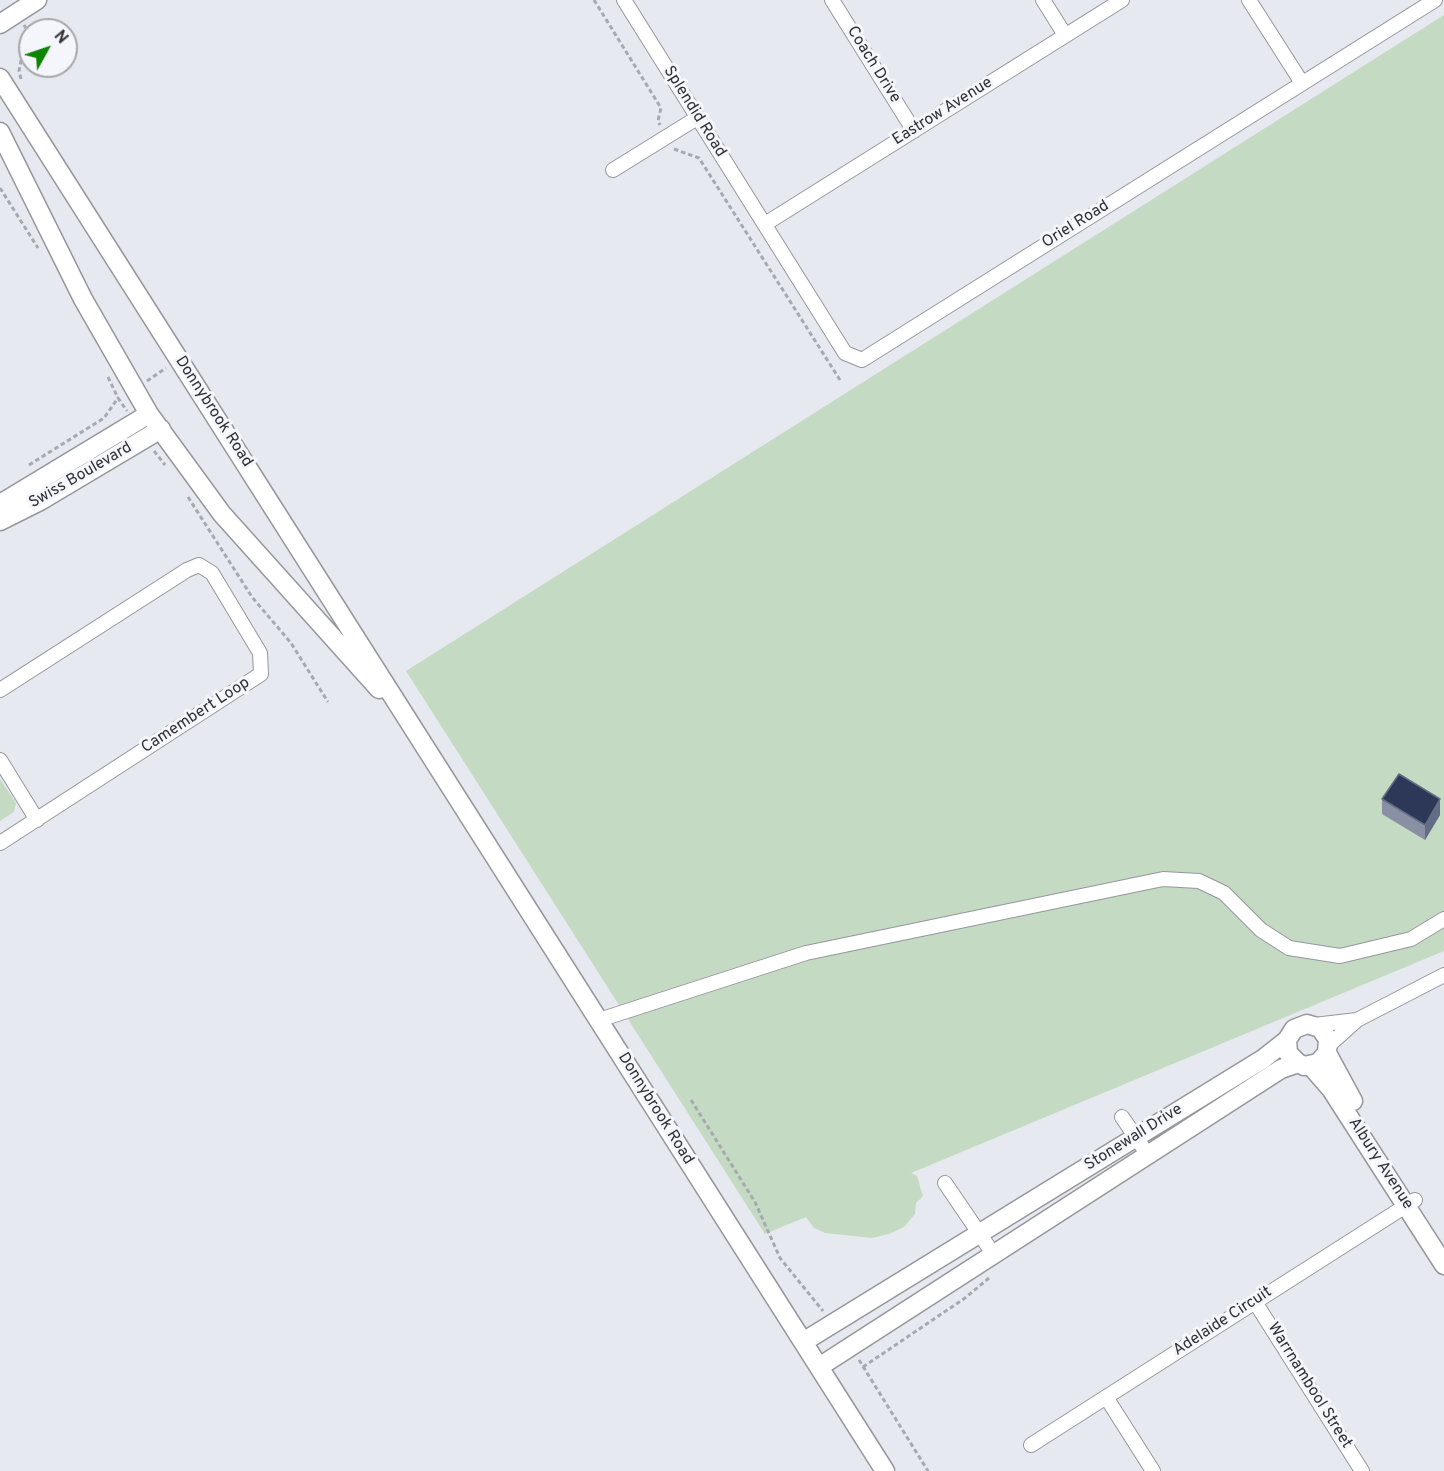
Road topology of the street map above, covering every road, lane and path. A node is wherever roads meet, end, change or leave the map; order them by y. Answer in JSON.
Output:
{"nodes":[{"id":1,"x":37,"y":0,"type":"edge"},
{"id":2,"x":594,"y":0,"type":"edge"},
{"id":3,"x":624,"y":0,"type":"edge"},
{"id":4,"x":832,"y":0,"type":"edge"},
{"id":5,"x":1042,"y":0,"type":"edge"},
{"id":6,"x":1122,"y":0,"type":"edge"},
{"id":7,"x":1250,"y":0,"type":"edge"},
{"id":8,"x":1435,"y":0,"type":"edge"},
{"id":9,"x":16,"y":13,"type":"junction"},
{"id":10,"x":0,"y":24,"type":"edge"},
{"id":11,"x":1065,"y":35,"type":"junction"},
{"id":12,"x":0,"y":78,"type":"edge"},
{"id":13,"x":1302,"y":82,"type":"junction"},
{"id":14,"x":22,"y":83,"type":"dead end"},
{"id":15,"x":697,"y":118,"type":"junction"},
{"id":16,"x":914,"y":131,"type":"junction"},
{"id":17,"x":0,"y":132,"type":"edge"},
{"id":18,"x":666,"y":137,"type":"junction"},
{"id":19,"x":613,"y":170,"type":"dead end"},
{"id":20,"x":765,"y":224,"type":"junction"},
{"id":21,"x":840,"y":380,"type":"dead end"},
{"id":22,"x":142,"y":418,"type":"junction"},
{"id":23,"x":161,"y":429,"type":"junction"},
{"id":24,"x":145,"y":439,"type":"junction"},
{"id":25,"x":28,"y":466,"type":"dead end"},
{"id":26,"x":171,"y":471,"type":"dead end"},
{"id":27,"x":183,"y":490,"type":"dead end"},
{"id":28,"x":0,"y":504,"type":"edge"},
{"id":29,"x":0,"y":521,"type":"edge"},
{"id":30,"x":0,"y":690,"type":"edge"},
{"id":31,"x":328,"y":702,"type":"dead end"},
{"id":32,"x":426,"y":746,"type":"junction"},
{"id":33,"x":0,"y":760,"type":"edge"},
{"id":34,"x":37,"y":820,"type":"junction"},
{"id":35,"x":0,"y":843,"type":"edge"},
{"id":36,"x":1444,"y":919,"type":"edge"},
{"id":37,"x":1444,"y":975,"type":"edge"},
{"id":38,"x":599,"y":1020,"type":"junction"},
{"id":39,"x":1357,"y":1020,"type":"junction"},
{"id":40,"x":1314,"y":1025,"type":"junction"},
{"id":41,"x":1287,"y":1040,"type":"junction"},
{"id":42,"x":1328,"y":1050,"type":"junction"},
{"id":43,"x":1304,"y":1064,"type":"junction"},
{"id":44,"x":691,"y":1100,"type":"dead end"},
{"id":45,"x":1122,"y":1117,"type":"dead end"},
{"id":46,"x":1135,"y":1136,"type":"junction"},
{"id":47,"x":1148,"y":1155,"type":"junction"},
{"id":48,"x":945,"y":1183,"type":"dead end"},
{"id":49,"x":1411,"y":1202,"type":"junction"},
{"id":50,"x":979,"y":1234,"type":"junction"},
{"id":51,"x":1444,"y":1244,"type":"edge"},
{"id":52,"x":994,"y":1255,"type":"junction"},
{"id":53,"x":1444,"y":1265,"type":"edge"},
{"id":54,"x":1255,"y":1302,"type":"junction"},
{"id":55,"x":834,"y":1322,"type":"junction"},
{"id":56,"x":803,"y":1342,"type":"junction"},
{"id":57,"x":851,"y":1347,"type":"junction"},
{"id":58,"x":819,"y":1367,"type":"junction"},
{"id":59,"x":1106,"y":1397,"type":"junction"},
{"id":60,"x":1031,"y":1445,"type":"dead end"},
{"id":61,"x":885,"y":1471,"type":"edge"},
{"id":62,"x":928,"y":1471,"type":"edge"},
{"id":63,"x":1153,"y":1471,"type":"edge"},
{"id":64,"x":1362,"y":1471,"type":"edge"}],
"edges":[{"from":1,"to":9,"type":"main road"},
{"from":2,"to":18,"type":"path"},
{"from":3,"to":15,"type":"street","name":"Splendid Road"},
{"from":4,"to":16,"type":"street","name":"Coach Drive"},
{"from":5,"to":11,"type":"street"},
{"from":6,"to":11,"type":"street","name":"Eastrow Avenue"},
{"from":7,"to":13,"type":"street"},
{"from":8,"to":13,"type":"street","name":"Oriel Road"},
{"from":9,"to":10,"type":"main road"},
{"from":9,"to":14,"type":"path"},
{"from":11,"to":16,"type":"street","name":"Eastrow Avenue"},
{"from":12,"to":32,"type":"main road","name":"Donnybrook Road"},
{"from":13,"to":20,"type":"street","name":"Oriel Road"},
{"from":15,"to":18,"type":"street"},
{"from":15,"to":20,"type":"street","name":"Splendid Road"},
{"from":16,"to":20,"type":"street","name":"Eastrow Avenue"},
{"from":17,"to":22,"type":"main road","name":"Donnybrook Road"},
{"from":18,"to":19,"type":"street"},
{"from":18,"to":21,"type":"path"},
{"from":22,"to":23,"type":"main road","name":"Donnybrook Road"},
{"from":22,"to":25,"type":"path"},
{"from":22,"to":28,"type":"main road","name":"Swiss Boulevard"},
{"from":23,"to":24,"type":"main road","name":"Swiss Boulevard"},
{"from":23,"to":32,"type":"main road","name":"Donnybrook Road"},
{"from":24,"to":26,"type":"path"},
{"from":24,"to":29,"type":"main road","name":"Swiss Boulevard"},
{"from":27,"to":31,"type":"path"},
{"from":30,"to":34,"type":"street","name":"Camembert Loop"},
{"from":32,"to":38,"type":"main road","name":"Donnybrook Road"},
{"from":33,"to":34,"type":"street"},
{"from":34,"to":35,"type":"street","name":"Camembert Loop"},
{"from":36,"to":38,"type":"street"},
{"from":37,"to":39,"type":"street"},
{"from":38,"to":56,"type":"main road","name":"Donnybrook Road"},
{"from":39,"to":40,"type":"street"},
{"from":39,"to":42,"type":"street"},
{"from":40,"to":41,"type":"main road"},
{"from":40,"to":42,"type":"main road"},
{"from":41,"to":43,"type":"main road"},
{"from":41,"to":46,"type":"main road","name":"Stonewall Drive"},
{"from":42,"to":43,"type":"main road"},
{"from":42,"to":49,"type":"main road","name":"Albury Avenue"},
{"from":43,"to":47,"type":"main road","name":"Stonewall Drive"},
{"from":43,"to":49,"type":"main road","name":"Albury Avenue"},
{"from":44,"to":55,"type":"path"},
{"from":45,"to":46,"type":"street"},
{"from":46,"to":47,"type":"street"},
{"from":46,"to":50,"type":"main road","name":"Stonewall Drive"},
{"from":47,"to":52,"type":"main road","name":"Stonewall Drive"},
{"from":48,"to":50,"type":"street"},
{"from":49,"to":51,"type":"main road","name":"Albury Avenue"},
{"from":49,"to":53,"type":"main road","name":"Albury Avenue"},
{"from":49,"to":54,"type":"street","name":"Adelaide Circuit"},
{"from":50,"to":52,"type":"street"},
{"from":50,"to":55,"type":"main road","name":"Stonewall Drive"},
{"from":52,"to":57,"type":"main road","name":"Stonewall Drive"},
{"from":54,"to":59,"type":"street","name":"Adelaide Circuit"},
{"from":54,"to":64,"type":"street","name":"Warrnambool Street"},
{"from":55,"to":56,"type":"main road","name":"Stonewall Drive"},
{"from":56,"to":58,"type":"main road","name":"Donnybrook Road"},
{"from":57,"to":58,"type":"main road","name":"Stonewall Drive"},
{"from":57,"to":62,"type":"path"},
{"from":58,"to":61,"type":"main road","name":"Donnybrook Road"},
{"from":59,"to":60,"type":"street","name":"Adelaide Circuit"},
{"from":59,"to":63,"type":"street"}]}
